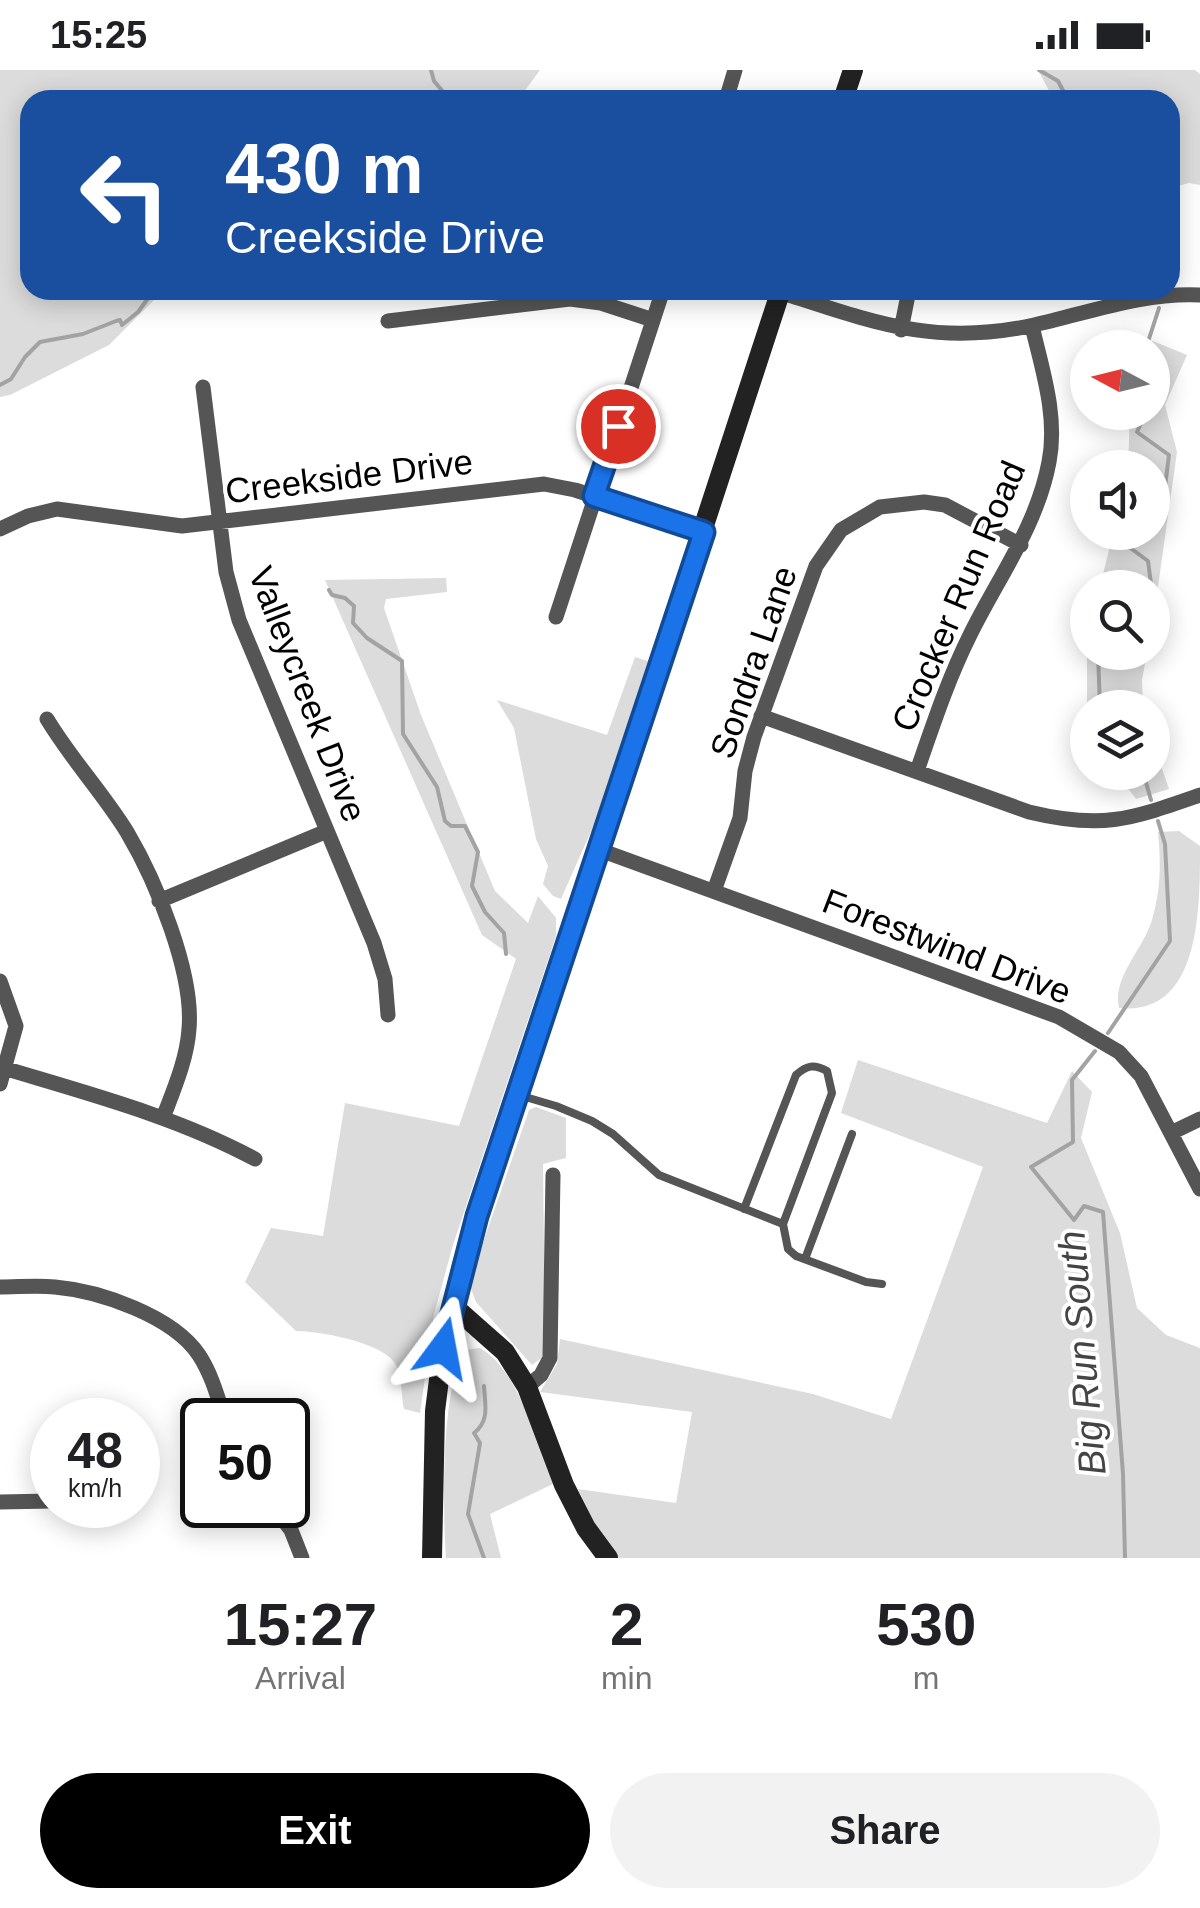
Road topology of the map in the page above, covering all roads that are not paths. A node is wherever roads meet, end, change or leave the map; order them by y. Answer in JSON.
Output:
{"nodes":[{"id":1,"x":562,"y":300,"type":"edge"},
{"id":2,"x":578,"y":300,"type":"edge"},
{"id":3,"x":660,"y":300,"type":"edge"},
{"id":4,"x":778,"y":300,"type":"edge"},
{"id":5,"x":809,"y":300,"type":"edge"},
{"id":6,"x":907,"y":300,"type":"edge"},
{"id":7,"x":1152,"y":300,"type":"edge"},
{"id":8,"x":653,"y":320,"type":"junction"},
{"id":9,"x":388,"y":321,"type":"dead end"},
{"id":10,"x":1032,"y":326,"type":"junction"},
{"id":11,"x":901,"y":330,"type":"junction"},
{"id":12,"x":204,"y":386,"type":"dead end"},
{"id":13,"x":594,"y":496,"type":"junction"},
{"id":14,"x":220,"y":522,"type":"junction"},
{"id":15,"x":0,"y":529,"type":"edge"},
{"id":16,"x":704,"y":532,"type":"junction"},
{"id":17,"x":1020,"y":545,"type":"junction"},
{"id":18,"x":556,"y":617,"type":"dead end"},
{"id":19,"x":762,"y":716,"type":"junction"},
{"id":20,"x":47,"y":719,"type":"dead end"},
{"id":21,"x":917,"y":771,"type":"junction"},
{"id":22,"x":1200,"y":795,"type":"edge"},
{"id":23,"x":328,"y":831,"type":"junction"},
{"id":24,"x":600,"y":850,"type":"junction"},
{"id":25,"x":714,"y":891,"type":"junction"},
{"id":26,"x":159,"y":901,"type":"junction"},
{"id":27,"x":0,"y":981,"type":"edge"},
{"id":28,"x":388,"y":1015,"type":"dead end"},
{"id":29,"x":1,"y":1073,"type":"edge"},
{"id":30,"x":517,"y":1095,"type":"junction"},
{"id":31,"x":163,"y":1118,"type":"junction"},
{"id":32,"x":1200,"y":1119,"type":"edge"},
{"id":33,"x":1172,"y":1132,"type":"junction"},
{"id":34,"x":852,"y":1134,"type":"dead end"},
{"id":35,"x":254,"y":1159,"type":"dead end"},
{"id":36,"x":553,"y":1175,"type":"dead end"},
{"id":37,"x":1200,"y":1189,"type":"edge"},
{"id":38,"x":744,"y":1209,"type":"junction"},
{"id":39,"x":783,"y":1224,"type":"junction"},
{"id":40,"x":805,"y":1259,"type":"junction"},
{"id":41,"x":882,"y":1284,"type":"dead end"},
{"id":42,"x":0,"y":1287,"type":"edge"},
{"id":43,"x":453,"y":1306,"type":"junction"},
{"id":44,"x":527,"y":1388,"type":"junction"},
{"id":45,"x":217,"y":1398,"type":"edge"},
{"id":46,"x":30,"y":1501,"type":"edge"},
{"id":47,"x":0,"y":1502,"type":"edge"},
{"id":48,"x":289,"y":1528,"type":"edge"},
{"id":49,"x":302,"y":1558,"type":"edge"},
{"id":50,"x":432,"y":1558,"type":"edge"},
{"id":51,"x":608,"y":1558,"type":"edge"}],
"edges":[{"from":1,"to":9,"type":"street"},
{"from":2,"to":8,"type":"street"},
{"from":3,"to":8,"type":"street"},
{"from":4,"to":16,"type":"main road"},
{"from":5,"to":11,"type":"street"},
{"from":6,"to":11,"type":"street"},
{"from":7,"to":10,"type":"street"},
{"from":8,"to":13,"type":"street"},
{"from":10,"to":11,"type":"street"},
{"from":10,"to":17,"type":"street","name":"Crocker Run Road"},
{"from":12,"to":14,"type":"street","name":"Valleycreek Drive"},
{"from":13,"to":14,"type":"street","name":"Creekside Drive"},
{"from":13,"to":16,"type":"street","name":"Creekside Drive"},
{"from":13,"to":18,"type":"street"},
{"from":14,"to":15,"type":"street","name":"Creekside Drive"},
{"from":14,"to":23,"type":"street","name":"Valleycreek Drive"},
{"from":16,"to":24,"type":"main road"},
{"from":17,"to":19,"type":"street","name":"Sondra Lane"},
{"from":17,"to":21,"type":"street","name":"Crocker Run Road"},
{"from":19,"to":21,"type":"street"},
{"from":19,"to":25,"type":"street","name":"Sondra Lane"},
{"from":20,"to":26,"type":"street"},
{"from":21,"to":22,"type":"street"},
{"from":23,"to":26,"type":"street"},
{"from":23,"to":28,"type":"street","name":"Valleycreek Drive"},
{"from":24,"to":25,"type":"street","name":"Forestwind Drive"},
{"from":24,"to":30,"type":"main road"},
{"from":25,"to":33,"type":"street","name":"Forestwind Drive"},
{"from":26,"to":31,"type":"street"},
{"from":27,"to":29,"type":"street"},
{"from":29,"to":31,"type":"street"},
{"from":30,"to":38,"type":"lane"},
{"from":30,"to":43,"type":"main road"},
{"from":31,"to":35,"type":"street"},
{"from":32,"to":33,"type":"street"},
{"from":33,"to":37,"type":"street","name":"Forestwind Drive"},
{"from":34,"to":40,"type":"lane"},
{"from":36,"to":44,"type":"street"},
{"from":38,"to":39,"type":"lane"},
{"from":38,"to":39,"type":"lane"},
{"from":39,"to":40,"type":"lane"},
{"from":40,"to":41,"type":"lane"},
{"from":42,"to":45,"type":"street"},
{"from":43,"to":44,"type":"main road"},
{"from":43,"to":50,"type":"main road"},
{"from":44,"to":51,"type":"main road"},
{"from":46,"to":47,"type":"street"},
{"from":48,"to":49,"type":"street"}]}
